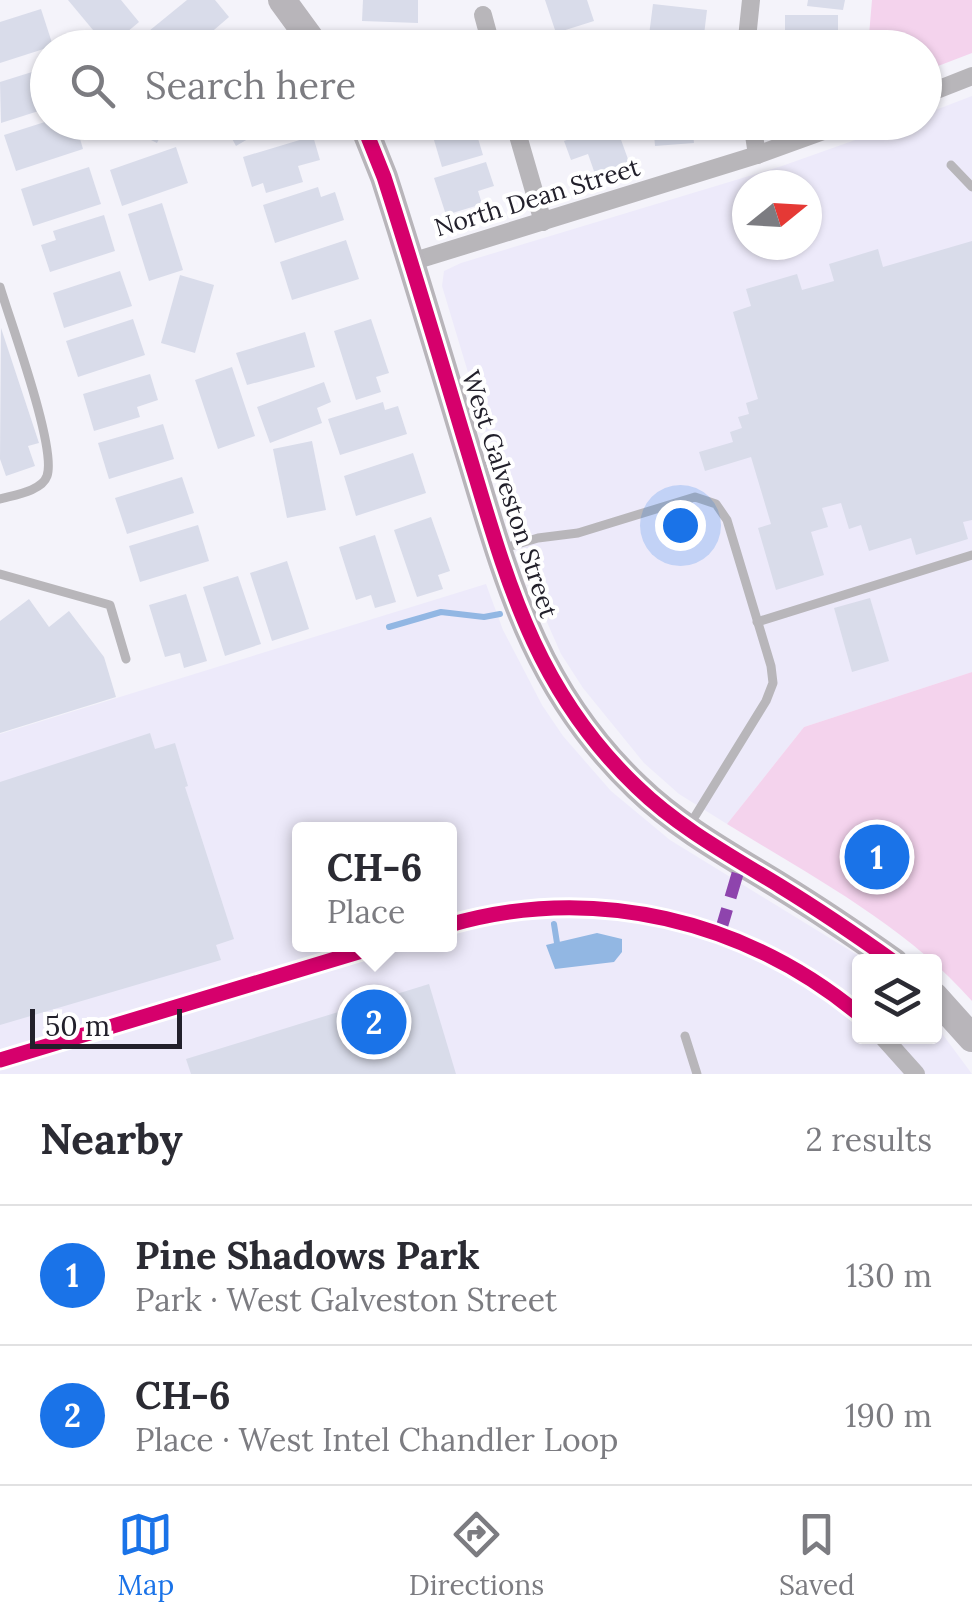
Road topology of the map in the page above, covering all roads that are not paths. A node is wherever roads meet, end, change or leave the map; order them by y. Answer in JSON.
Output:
{"nodes":[{"id":1,"x":282,"y":0,"type":"edge"},
{"id":2,"x":750,"y":0,"type":"edge"},
{"id":3,"x":482,"y":15,"type":"dead end"},
{"id":4,"x":304,"y":30,"type":"edge"},
{"id":5,"x":487,"y":30,"type":"edge"},
{"id":6,"x":748,"y":30,"type":"edge"},
{"id":7,"x":972,"y":76,"type":"edge"},
{"id":8,"x":942,"y":87,"type":"edge"},
{"id":9,"x":369,"y":140,"type":"edge"},
{"id":10,"x":519,"y":140,"type":"edge"},
{"id":11,"x":755,"y":140,"type":"edge"},
{"id":12,"x":799,"y":140,"type":"edge"},
{"id":13,"x":758,"y":155,"type":"junction"},
{"id":14,"x":951,"y":166,"type":"dead end"},
{"id":15,"x":972,"y":187,"type":"edge"},
{"id":16,"x":543,"y":222,"type":"junction"},
{"id":17,"x":411,"y":262,"type":"junction"},
{"id":18,"x":0,"y":287,"type":"edge"},
{"id":19,"x":0,"y":499,"type":"edge"},
{"id":20,"x":498,"y":549,"type":"junction"},
{"id":21,"x":972,"y":554,"type":"edge"},
{"id":22,"x":0,"y":574,"type":"edge"},
{"id":23,"x":757,"y":622,"type":"junction"},
{"id":24,"x":126,"y":659,"type":"dead end"},
{"id":25,"x":688,"y":828,"type":"junction"},
{"id":26,"x":457,"y":923,"type":"edge"},
{"id":27,"x":358,"y":952,"type":"edge"},
{"id":28,"x":883,"y":954,"type":"edge"},
{"id":29,"x":942,"y":1005,"type":"edge"},
{"id":30,"x":852,"y":1009,"type":"edge"},
{"id":31,"x":685,"y":1036,"type":"dead end"},
{"id":32,"x":972,"y":1038,"type":"edge"},
{"id":33,"x":889,"y":1044,"type":"edge"},
{"id":34,"x":0,"y":1060,"type":"edge"},
{"id":35,"x":697,"y":1074,"type":"edge"},
{"id":36,"x":916,"y":1074,"type":"edge"}],
"edges":[{"from":1,"to":4,"type":"street"},
{"from":2,"to":6,"type":"street"},
{"from":3,"to":5,"type":"street"},
{"from":7,"to":8,"type":"street"},
{"from":9,"to":17,"type":"street","name":"West Galveston Street"},
{"from":10,"to":16,"type":"street"},
{"from":11,"to":13,"type":"street"},
{"from":12,"to":13,"type":"street","name":"North Dean Street"},
{"from":13,"to":16,"type":"street","name":"North Dean Street"},
{"from":14,"to":15,"type":"lane"},
{"from":16,"to":17,"type":"street","name":"North Dean Street"},
{"from":17,"to":20,"type":"street","name":"West Galveston Street"},
{"from":18,"to":19,"type":"lane"},
{"from":20,"to":23,"type":"lane"},
{"from":20,"to":25,"type":"street","name":"West Galveston Street"},
{"from":21,"to":23,"type":"lane"},
{"from":22,"to":24,"type":"lane"},
{"from":23,"to":25,"type":"lane"},
{"from":25,"to":28,"type":"street","name":"West Galveston Street"},
{"from":26,"to":30,"type":"street"},
{"from":27,"to":34,"type":"street"},
{"from":29,"to":32,"type":"street"},
{"from":31,"to":35,"type":"lane"},
{"from":33,"to":36,"type":"street"}]}
